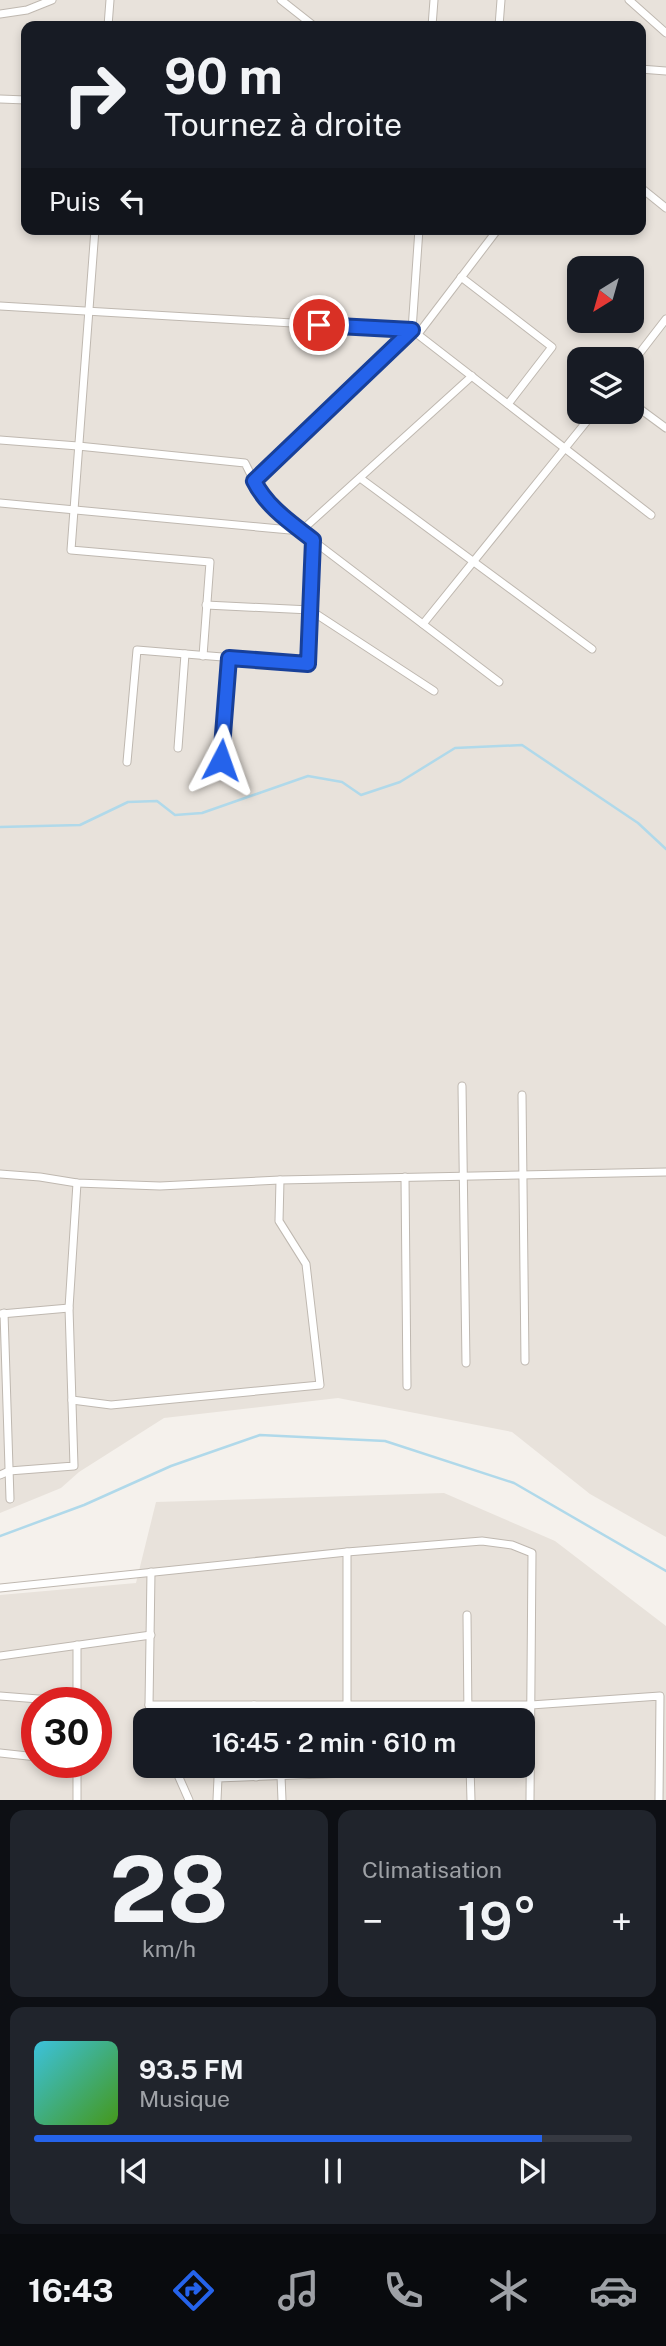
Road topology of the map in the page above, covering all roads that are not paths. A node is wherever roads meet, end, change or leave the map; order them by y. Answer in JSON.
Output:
{"nodes":[{"id":1,"x":52,"y":0,"type":"edge"},
{"id":2,"x":110,"y":0,"type":"edge"},
{"id":3,"x":434,"y":0,"type":"edge"},
{"id":4,"x":501,"y":0,"type":"edge"},
{"id":5,"x":629,"y":0,"type":"edge"},
{"id":6,"x":287,"y":1,"type":"edge"},
{"id":7,"x":0,"y":14,"type":"edge"},
{"id":8,"x":108,"y":21,"type":"edge"},
{"id":9,"x":309,"y":21,"type":"edge"},
{"id":10,"x":432,"y":21,"type":"edge"},
{"id":11,"x":499,"y":21,"type":"edge"},
{"id":12,"x":666,"y":33,"type":"edge"},
{"id":13,"x":646,"y":69,"type":"edge"},
{"id":14,"x":666,"y":71,"type":"edge"},
{"id":15,"x":0,"y":99,"type":"edge"},
{"id":16,"x":21,"y":100,"type":"edge"},
{"id":17,"x":646,"y":192,"type":"edge"},
{"id":18,"x":666,"y":208,"type":"edge"},
{"id":19,"x":95,"y":235,"type":"edge"},
{"id":20,"x":419,"y":235,"type":"edge"},
{"id":21,"x":493,"y":235,"type":"edge"},
{"id":22,"x":461,"y":277,"type":"junction"},
{"id":23,"x":0,"y":306,"type":"edge"},
{"id":24,"x":89,"y":312,"type":"junction"},
{"id":25,"x":666,"y":319,"type":"edge"},
{"id":26,"x":415,"y":332,"type":"junction"},
{"id":27,"x":644,"y":347,"type":"edge"},
{"id":28,"x":472,"y":376,"type":"junction"},
{"id":29,"x":508,"y":404,"type":"junction"},
{"id":30,"x":644,"y":412,"type":"edge"},
{"id":31,"x":585,"y":424,"type":"edge"},
{"id":32,"x":666,"y":428,"type":"edge"},
{"id":33,"x":0,"y":440,"type":"edge"},
{"id":34,"x":78,"y":446,"type":"junction"},
{"id":35,"x":566,"y":449,"type":"junction"},
{"id":36,"x":360,"y":478,"type":"junction"},
{"id":37,"x":254,"y":481,"type":"junction"},
{"id":38,"x":0,"y":502,"type":"edge"},
{"id":39,"x":74,"y":508,"type":"junction"},
{"id":40,"x":651,"y":515,"type":"dead end"},
{"id":41,"x":301,"y":531,"type":"junction"},
{"id":42,"x":313,"y":540,"type":"junction"},
{"id":43,"x":475,"y":561,"type":"junction"},
{"id":44,"x":206,"y":605,"type":"junction"},
{"id":45,"x":310,"y":610,"type":"junction"},
{"id":46,"x":423,"y":624,"type":"junction"},
{"id":47,"x":592,"y":649,"type":"dead end"},
{"id":48,"x":185,"y":654,"type":"junction"},
{"id":49,"x":203,"y":656,"type":"junction"},
{"id":50,"x":229,"y":658,"type":"junction"},
{"id":51,"x":499,"y":682,"type":"dead end"},
{"id":52,"x":434,"y":691,"type":"dead end"},
{"id":53,"x":178,"y":748,"type":"dead end"},
{"id":54,"x":221,"y":760,"type":"dead end"},
{"id":55,"x":127,"y":762,"type":"dead end"},
{"id":56,"x":462,"y":1086,"type":"dead end"},
{"id":57,"x":522,"y":1095,"type":"dead end"},
{"id":58,"x":666,"y":1172,"type":"edge"},
{"id":59,"x":0,"y":1174,"type":"edge"},
{"id":60,"x":523,"y":1175,"type":"junction"},
{"id":61,"x":463,"y":1176,"type":"junction"},
{"id":62,"x":405,"y":1177,"type":"junction"},
{"id":63,"x":280,"y":1180,"type":"junction"},
{"id":64,"x":77,"y":1183,"type":"junction"},
{"id":65,"x":69,"y":1307,"type":"junction"},
{"id":66,"x":2,"y":1313,"type":"edge"},
{"id":67,"x":525,"y":1361,"type":"dead end"},
{"id":68,"x":466,"y":1363,"type":"dead end"},
{"id":69,"x":407,"y":1386,"type":"dead end"},
{"id":70,"x":72,"y":1400,"type":"junction"},
{"id":71,"x":9,"y":1471,"type":"junction"},
{"id":72,"x":0,"y":1475,"type":"edge"},
{"id":73,"x":10,"y":1499,"type":"dead end"},
{"id":74,"x":347,"y":1552,"type":"junction"},
{"id":75,"x":151,"y":1572,"type":"junction"},
{"id":76,"x":0,"y":1588,"type":"edge"},
{"id":77,"x":467,"y":1615,"type":"dead end"},
{"id":78,"x":151,"y":1635,"type":"junction"},
{"id":79,"x":77,"y":1645,"type":"junction"},
{"id":80,"x":0,"y":1656,"type":"edge"},
{"id":81,"x":77,"y":1687,"type":"edge"},
{"id":82,"x":0,"y":1696,"type":"edge"},
{"id":83,"x":21,"y":1698,"type":"edge"},
{"id":84,"x":347,"y":1704,"type":"junction"},
{"id":85,"x":531,"y":1704,"type":"junction"},
{"id":86,"x":149,"y":1705,"type":"junction"},
{"id":87,"x":254,"y":1705,"type":"junction"},
{"id":88,"x":467,"y":1705,"type":"junction"},
{"id":89,"x":150,"y":1708,"type":"edge"},
{"id":90,"x":254,"y":1708,"type":"edge"},
{"id":91,"x":347,"y":1708,"type":"edge"},
{"id":92,"x":467,"y":1708,"type":"edge"},
{"id":93,"x":0,"y":1753,"type":"edge"},
{"id":94,"x":21,"y":1755,"type":"edge"},
{"id":95,"x":663,"y":1770,"type":"edge"},
{"id":96,"x":77,"y":1778,"type":"edge"},
{"id":97,"x":179,"y":1778,"type":"edge"},
{"id":98,"x":218,"y":1778,"type":"edge"},
{"id":99,"x":281,"y":1778,"type":"edge"},
{"id":100,"x":470,"y":1778,"type":"edge"},
{"id":101,"x":77,"y":1800,"type":"edge"},
{"id":102,"x":188,"y":1800,"type":"edge"},
{"id":103,"x":217,"y":1800,"type":"edge"},
{"id":104,"x":282,"y":1800,"type":"edge"},
{"id":105,"x":471,"y":1800,"type":"edge"},
{"id":106,"x":530,"y":1800,"type":"edge"},
{"id":107,"x":659,"y":1800,"type":"edge"}],
"edges":[{"from":1,"to":7,"type":"street"},
{"from":2,"to":8,"type":"street"},
{"from":3,"to":10,"type":"street"},
{"from":4,"to":11,"type":"street"},
{"from":5,"to":12,"type":"street"},
{"from":6,"to":9,"type":"street"},
{"from":13,"to":14,"type":"street"},
{"from":15,"to":16,"type":"street"},
{"from":17,"to":18,"type":"street"},
{"from":19,"to":24,"type":"street"},
{"from":20,"to":26,"type":"street"},
{"from":21,"to":22,"type":"street"},
{"from":22,"to":26,"type":"street"},
{"from":22,"to":29,"type":"street"},
{"from":23,"to":24,"type":"street"},
{"from":24,"to":26,"type":"street"},
{"from":24,"to":34,"type":"street"},
{"from":25,"to":27,"type":"street"},
{"from":26,"to":28,"type":"street"},
{"from":26,"to":37,"type":"street"},
{"from":28,"to":29,"type":"street"},
{"from":28,"to":36,"type":"street"},
{"from":29,"to":35,"type":"street"},
{"from":30,"to":32,"type":"street"},
{"from":31,"to":35,"type":"street"},
{"from":33,"to":34,"type":"street"},
{"from":34,"to":37,"type":"street"},
{"from":34,"to":39,"type":"street"},
{"from":35,"to":40,"type":"street"},
{"from":35,"to":43,"type":"street"},
{"from":36,"to":41,"type":"street"},
{"from":36,"to":43,"type":"street"},
{"from":37,"to":41,"type":"street"},
{"from":38,"to":39,"type":"street"},
{"from":39,"to":41,"type":"street"},
{"from":39,"to":44,"type":"street"},
{"from":41,"to":42,"type":"street"},
{"from":42,"to":45,"type":"street"},
{"from":42,"to":46,"type":"street"},
{"from":43,"to":46,"type":"street"},
{"from":43,"to":47,"type":"street"},
{"from":44,"to":45,"type":"street"},
{"from":44,"to":49,"type":"street"},
{"from":45,"to":50,"type":"street"},
{"from":45,"to":52,"type":"street"},
{"from":46,"to":51,"type":"street"},
{"from":48,"to":49,"type":"street"},
{"from":48,"to":53,"type":"street"},
{"from":48,"to":55,"type":"street"},
{"from":49,"to":50,"type":"street"},
{"from":50,"to":54,"type":"street"},
{"from":56,"to":61,"type":"street"},
{"from":57,"to":60,"type":"street"},
{"from":58,"to":60,"type":"street"},
{"from":59,"to":64,"type":"street"},
{"from":60,"to":61,"type":"street"},
{"from":60,"to":67,"type":"street"},
{"from":61,"to":62,"type":"street"},
{"from":61,"to":68,"type":"street"},
{"from":62,"to":63,"type":"street"},
{"from":62,"to":69,"type":"street"},
{"from":63,"to":64,"type":"street"},
{"from":63,"to":70,"type":"street"},
{"from":64,"to":65,"type":"street"},
{"from":65,"to":66,"type":"street"},
{"from":65,"to":70,"type":"street"},
{"from":66,"to":71,"type":"street"},
{"from":70,"to":71,"type":"street"},
{"from":71,"to":72,"type":"street"},
{"from":71,"to":73,"type":"street"},
{"from":74,"to":75,"type":"street"},
{"from":74,"to":84,"type":"street"},
{"from":74,"to":85,"type":"street"},
{"from":75,"to":76,"type":"street"},
{"from":75,"to":78,"type":"street"},
{"from":77,"to":88,"type":"street"},
{"from":78,"to":79,"type":"street"},
{"from":78,"to":86,"type":"street"},
{"from":79,"to":80,"type":"street"},
{"from":79,"to":81,"type":"street"},
{"from":82,"to":83,"type":"street"},
{"from":84,"to":87,"type":"street"},
{"from":84,"to":88,"type":"street"},
{"from":84,"to":91,"type":"street"},
{"from":85,"to":88,"type":"street"},
{"from":85,"to":95,"type":"street"},
{"from":85,"to":106,"type":"street"},
{"from":86,"to":87,"type":"street"},
{"from":86,"to":89,"type":"street"},
{"from":87,"to":90,"type":"street"},
{"from":88,"to":92,"type":"street"},
{"from":93,"to":94,"type":"street"},
{"from":95,"to":107,"type":"street"},
{"from":96,"to":101,"type":"street"},
{"from":97,"to":102,"type":"street"},
{"from":98,"to":103,"type":"street"},
{"from":99,"to":104,"type":"street"},
{"from":100,"to":105,"type":"street"}]}
